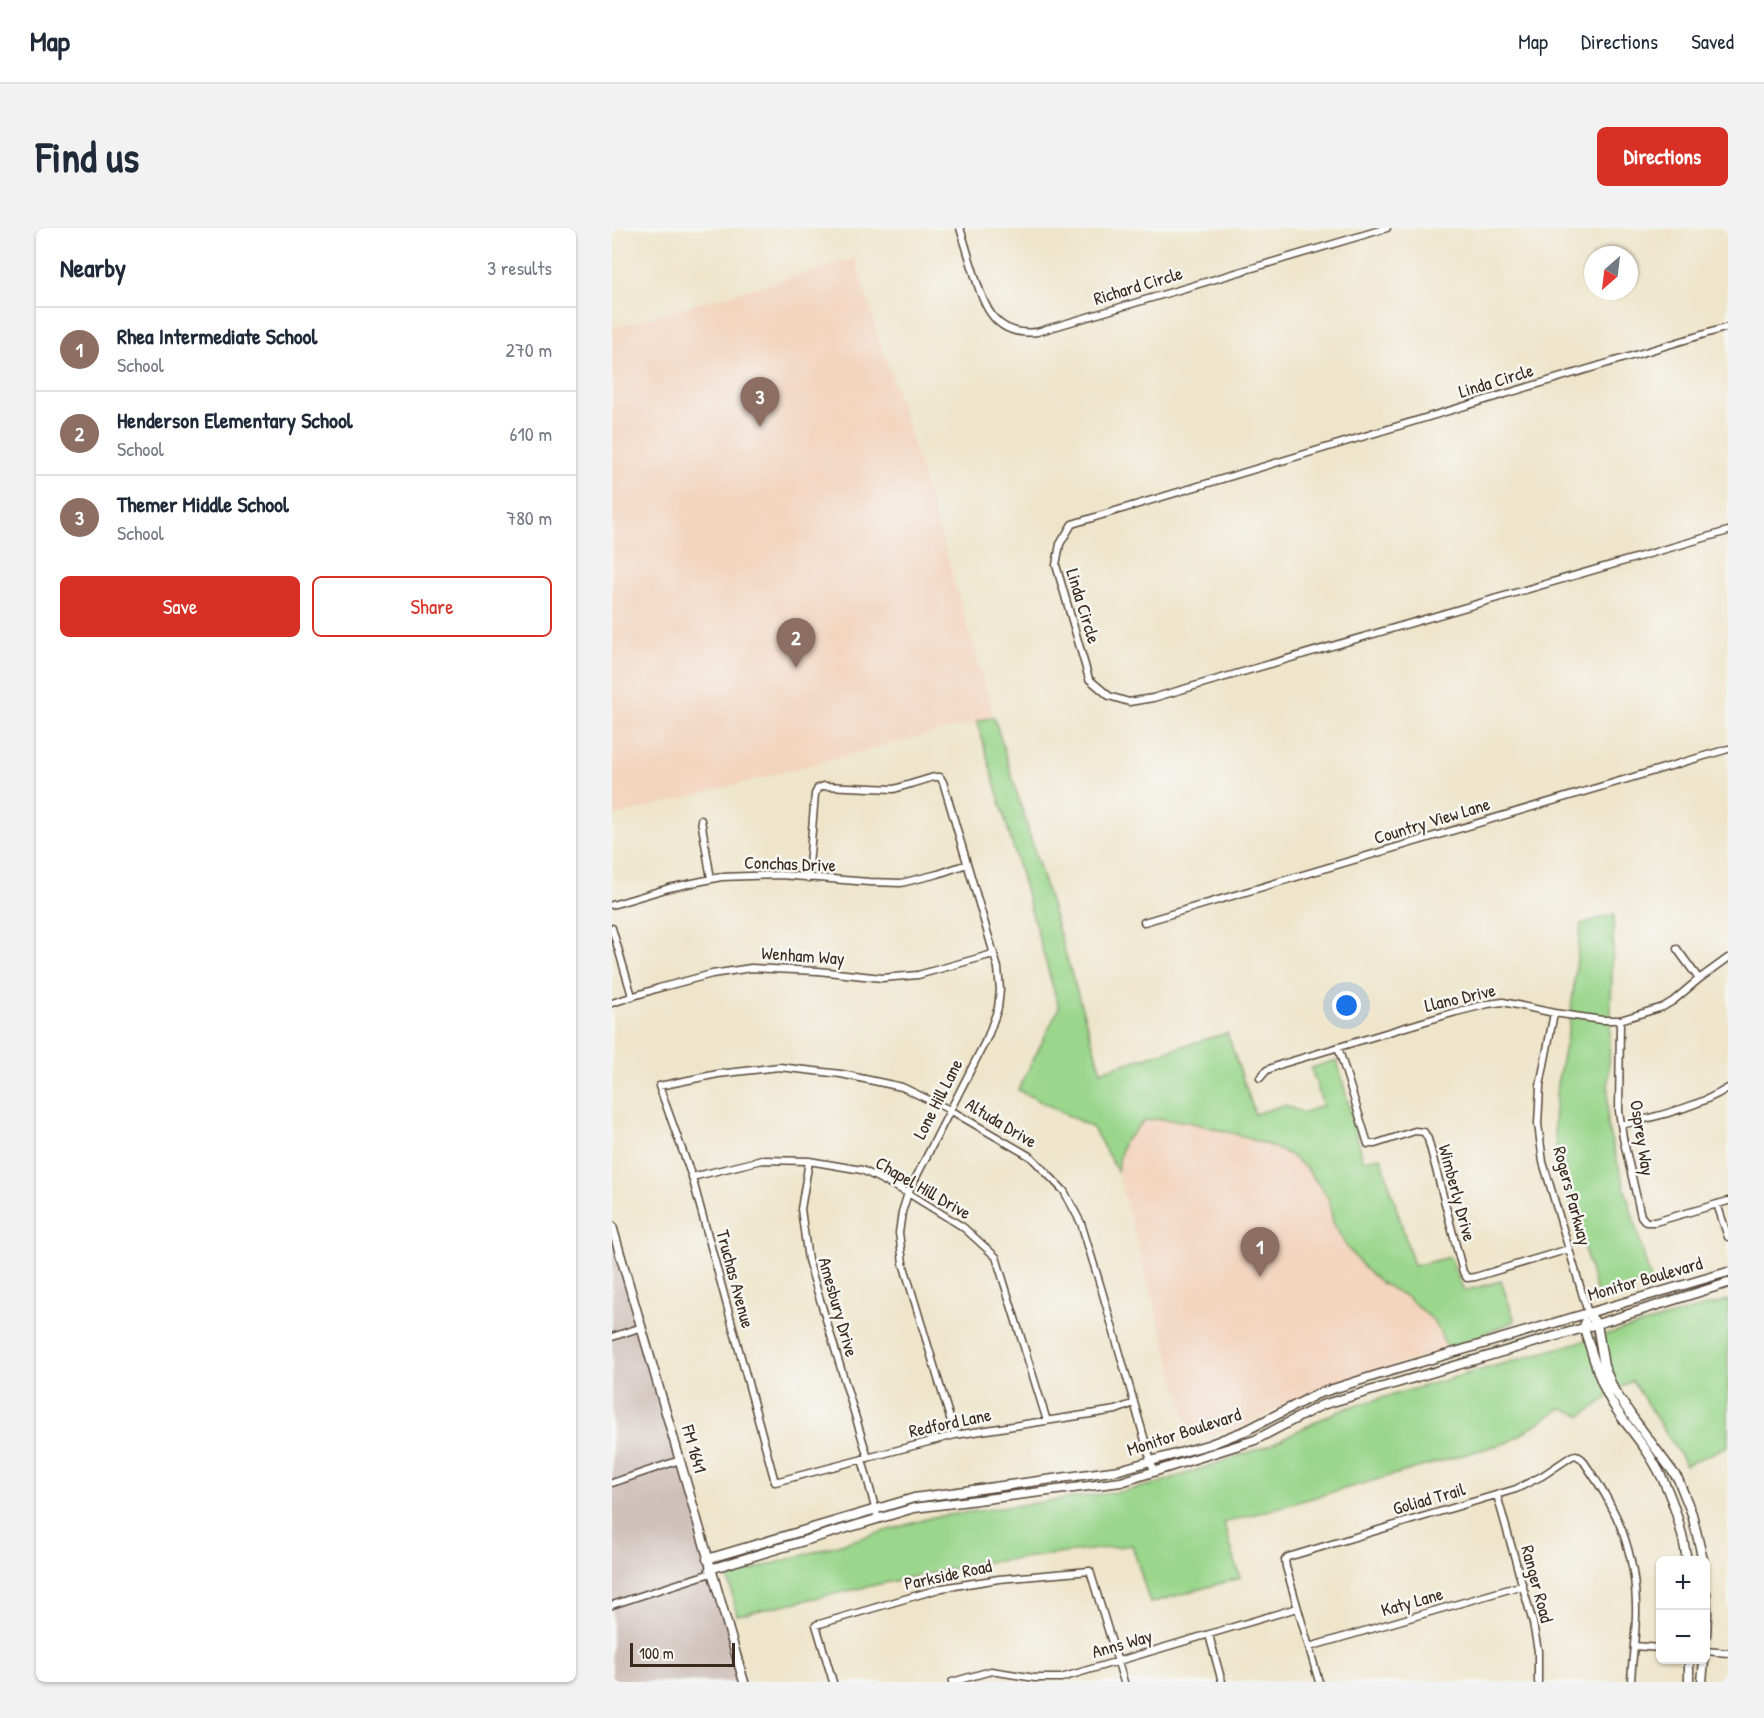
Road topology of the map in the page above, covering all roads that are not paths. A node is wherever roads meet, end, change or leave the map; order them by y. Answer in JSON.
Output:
{"nodes":[{"id":1,"x":960,"y":228,"type":"edge"},
{"id":2,"x":1386,"y":228,"type":"edge"},
{"id":3,"x":1728,"y":327,"type":"edge"},
{"id":4,"x":1728,"y":531,"type":"edge"},
{"id":5,"x":1728,"y":749,"type":"edge"},
{"id":6,"x":701,"y":820,"type":"dead end"},
{"id":7,"x":967,"y":864,"type":"junction"},
{"id":8,"x":808,"y":878,"type":"junction"},
{"id":9,"x":711,"y":879,"type":"junction"},
{"id":10,"x":612,"y":905,"type":"edge"},
{"id":11,"x":1144,"y":922,"type":"dead end"},
{"id":12,"x":612,"y":927,"type":"edge"},
{"id":13,"x":1677,"y":949,"type":"dead end"},
{"id":14,"x":993,"y":954,"type":"junction"},
{"id":15,"x":1728,"y":958,"type":"edge"},
{"id":16,"x":1699,"y":979,"type":"junction"},
{"id":17,"x":632,"y":996,"type":"junction"},
{"id":18,"x":612,"y":1003,"type":"edge"},
{"id":19,"x":1554,"y":1014,"type":"junction"},
{"id":20,"x":1620,"y":1020,"type":"junction"},
{"id":21,"x":1338,"y":1047,"type":"junction"},
{"id":22,"x":1260,"y":1078,"type":"dead end"},
{"id":23,"x":659,"y":1086,"type":"joint"},
{"id":24,"x":1728,"y":1088,"type":"edge"},
{"id":25,"x":950,"y":1110,"type":"junction"},
{"id":26,"x":1621,"y":1125,"type":"junction"},
{"id":27,"x":809,"y":1161,"type":"junction"},
{"id":28,"x":692,"y":1177,"type":"junction"},
{"id":29,"x":908,"y":1193,"type":"junction"},
{"id":30,"x":1728,"y":1201,"type":"edge"},
{"id":31,"x":1717,"y":1204,"type":"junction"},
{"id":32,"x":612,"y":1226,"type":"edge"},
{"id":33,"x":1728,"y":1237,"type":"edge"},
{"id":34,"x":1569,"y":1249,"type":"junction"},
{"id":35,"x":1728,"y":1272,"type":"edge"},
{"id":36,"x":1728,"y":1283,"type":"edge"},
{"id":37,"x":1588,"y":1313,"type":"junction"},
{"id":38,"x":1597,"y":1324,"type":"junction"},
{"id":39,"x":642,"y":1328,"type":"junction"},
{"id":40,"x":1584,"y":1328,"type":"junction"},
{"id":41,"x":612,"y":1337,"type":"edge"},
{"id":42,"x":1134,"y":1403,"type":"junction"},
{"id":43,"x":1047,"y":1421,"type":"junction"},
{"id":44,"x":955,"y":1435,"type":"junction"},
{"id":45,"x":865,"y":1458,"type":"junction"},
{"id":46,"x":680,"y":1460,"type":"junction"},
{"id":47,"x":1151,"y":1461,"type":"junction"},
{"id":48,"x":1154,"y":1472,"type":"junction"},
{"id":49,"x":775,"y":1482,"type":"joint"},
{"id":50,"x":612,"y":1483,"type":"edge"},
{"id":51,"x":1497,"y":1495,"type":"junction"},
{"id":52,"x":876,"y":1509,"type":"junction"},
{"id":53,"x":878,"y":1519,"type":"junction"},
{"id":54,"x":1687,"y":1556,"type":"edge"},
{"id":55,"x":1702,"y":1556,"type":"edge"},
{"id":56,"x":707,"y":1559,"type":"junction"},
{"id":57,"x":711,"y":1571,"type":"junction"},
{"id":58,"x":1523,"y":1585,"type":"junction"},
{"id":59,"x":612,"y":1605,"type":"edge"},
{"id":60,"x":1297,"y":1608,"type":"junction"},
{"id":61,"x":1209,"y":1635,"type":"junction"},
{"id":62,"x":1634,"y":1646,"type":"junction"},
{"id":63,"x":1309,"y":1647,"type":"junction"},
{"id":64,"x":1656,"y":1648,"type":"edge"},
{"id":65,"x":1710,"y":1651,"type":"edge"},
{"id":66,"x":1728,"y":1653,"type":"edge"},
{"id":67,"x":1118,"y":1660,"type":"junction"},
{"id":68,"x":1689,"y":1664,"type":"edge"},
{"id":69,"x":1704,"y":1664,"type":"edge"},
{"id":70,"x":1034,"y":1680,"type":"edge"},
{"id":71,"x":744,"y":1682,"type":"edge"},
{"id":72,"x":833,"y":1682,"type":"edge"},
{"id":73,"x":952,"y":1682,"type":"edge"},
{"id":74,"x":1124,"y":1682,"type":"edge"},
{"id":75,"x":1222,"y":1682,"type":"edge"},
{"id":76,"x":1319,"y":1682,"type":"edge"},
{"id":77,"x":1538,"y":1682,"type":"edge"},
{"id":78,"x":1631,"y":1682,"type":"edge"},
{"id":79,"x":1689,"y":1682,"type":"edge"},
{"id":80,"x":1702,"y":1682,"type":"edge"}],
"edges":[{"from":1,"to":2,"type":"street","name":"Richard Circle"},
{"from":3,"to":4,"type":"street","name":"Linda Circle"},
{"from":5,"to":11,"type":"street","name":"Country View Lane"},
{"from":6,"to":9,"type":"street"},
{"from":7,"to":8,"type":"street","name":"Conchas Drive"},
{"from":7,"to":8,"type":"street","name":"Lone Hill Lane"},
{"from":7,"to":14,"type":"street","name":"Lone Hill Lane"},
{"from":8,"to":9,"type":"street","name":"Conchas Drive"},
{"from":9,"to":10,"type":"street","name":"Conchas Drive"},
{"from":12,"to":17,"type":"street"},
{"from":13,"to":16,"type":"street"},
{"from":14,"to":17,"type":"street","name":"Wenham Way"},
{"from":14,"to":25,"type":"street","name":"Lone Hill Lane"},
{"from":15,"to":16,"type":"street","name":"Llano Drive"},
{"from":16,"to":20,"type":"street","name":"Llano Drive"},
{"from":17,"to":18,"type":"street","name":"Wenham Way"},
{"from":19,"to":20,"type":"street","name":"Llano Drive"},
{"from":19,"to":21,"type":"street","name":"Llano Drive"},
{"from":19,"to":34,"type":"street","name":"Rogers Parkway"},
{"from":20,"to":26,"type":"street","name":"Osprey Way"},
{"from":21,"to":22,"type":"street","name":"Llano Drive"},
{"from":21,"to":34,"type":"street","name":"Wimberly Drive"},
{"from":23,"to":25,"type":"street","name":"Altuda Drive"},
{"from":23,"to":28,"type":"street","name":"Truchas Avenue"},
{"from":24,"to":26,"type":"street"},
{"from":25,"to":29,"type":"street","name":"Lone Hill Lane"},
{"from":25,"to":42,"type":"street","name":"Altuda Drive"},
{"from":26,"to":31,"type":"street","name":"Osprey Way"},
{"from":27,"to":28,"type":"street","name":"Chapel Hill Drive"},
{"from":27,"to":29,"type":"street","name":"Chapel Hill Drive"},
{"from":27,"to":45,"type":"street","name":"Amesbury Drive"},
{"from":28,"to":49,"type":"street","name":"Truchas Avenue"},
{"from":29,"to":43,"type":"street","name":"Chapel Hill Drive"},
{"from":29,"to":44,"type":"street","name":"Lone Hill Lane"},
{"from":30,"to":31,"type":"street"},
{"from":31,"to":33,"type":"street"},
{"from":32,"to":39,"type":"street","name":"FM 1641","number":"FM 1641"},
{"from":34,"to":37,"type":"street","name":"Rogers Parkway"},
{"from":35,"to":37,"type":"street","name":"Monitor Boulevard"},
{"from":36,"to":38,"type":"street","name":"Monitor Boulevard"},
{"from":37,"to":38,"type":"street","name":"Rogers Parkway"},
{"from":37,"to":40,"type":"street"},
{"from":37,"to":47,"type":"street","name":"Monitor Boulevard"},
{"from":38,"to":40,"type":"street","name":"Monitor Boulevard"},
{"from":38,"to":55,"type":"street","name":"Rogers Parkway"},
{"from":39,"to":41,"type":"street"},
{"from":39,"to":46,"type":"street","name":"FM 1641","number":"FM 1641"},
{"from":40,"to":48,"type":"street","name":"Monitor Boulevard"},
{"from":40,"to":54,"type":"street"},
{"from":42,"to":43,"type":"street","name":"Redford Lane"},
{"from":42,"to":47,"type":"street","name":"Altuda Drive"},
{"from":43,"to":44,"type":"street","name":"Redford Lane"},
{"from":44,"to":45,"type":"street","name":"Redford Lane"},
{"from":45,"to":49,"type":"street","name":"Redford Lane"},
{"from":45,"to":52,"type":"street","name":"Amesbury Drive"},
{"from":46,"to":50,"type":"street"},
{"from":46,"to":56,"type":"street","name":"FM 1641","number":"FM 1641"},
{"from":47,"to":48,"type":"street","name":"Altuda Drive"},
{"from":47,"to":52,"type":"street","name":"Monitor Boulevard"},
{"from":48,"to":53,"type":"street","name":"Monitor Boulevard"},
{"from":51,"to":58,"type":"street","name":"Ranger Road"},
{"from":51,"to":60,"type":"street","name":"Goliad Trail"},
{"from":51,"to":62,"type":"street","name":"Goliad Trail"},
{"from":52,"to":53,"type":"street","name":"Amesbury Drive"},
{"from":52,"to":56,"type":"street","name":"Monitor Boulevard"},
{"from":53,"to":57,"type":"street","name":"Monitor Boulevard"},
{"from":56,"to":57,"type":"street","name":"FM 1641","number":"FM 1641"},
{"from":57,"to":59,"type":"street"},
{"from":57,"to":71,"type":"street","name":"FM 1641","number":"FM 1641"},
{"from":58,"to":63,"type":"street","name":"Katy Lane"},
{"from":58,"to":77,"type":"street","name":"Ranger Road"},
{"from":60,"to":61,"type":"street","name":"Anns Way"},
{"from":60,"to":63,"type":"street"},
{"from":61,"to":67,"type":"street","name":"Anns Way"},
{"from":61,"to":75,"type":"street"},
{"from":62,"to":64,"type":"street"},
{"from":62,"to":78,"type":"street"},
{"from":63,"to":76,"type":"street"},
{"from":65,"to":66,"type":"street"},
{"from":67,"to":70,"type":"street","name":"Anns Way"},
{"from":67,"to":72,"type":"street","name":"Parkside Road"},
{"from":67,"to":74,"type":"street"},
{"from":68,"to":79,"type":"street"},
{"from":69,"to":80,"type":"street"},
{"from":70,"to":73,"type":"street","name":"Anns Way"}]}
